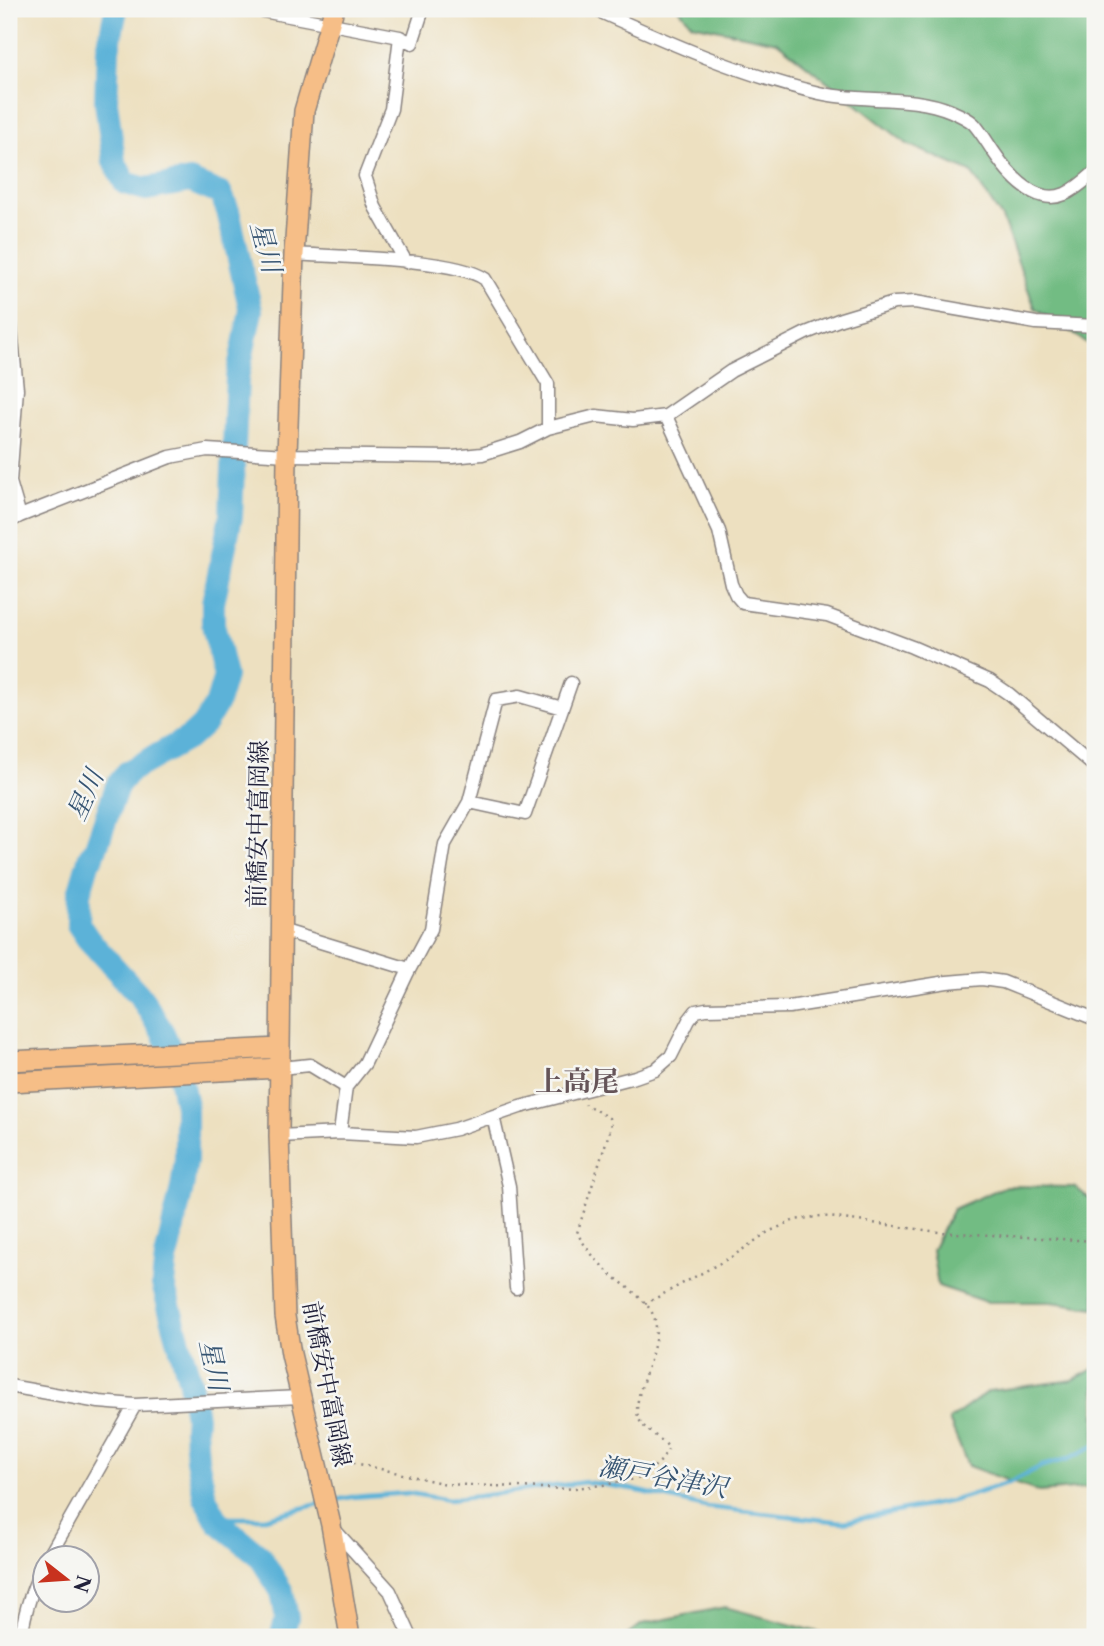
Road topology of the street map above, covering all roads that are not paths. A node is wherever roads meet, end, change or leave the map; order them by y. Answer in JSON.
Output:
{"nodes":[{"id":1,"x":252,"y":9,"type":"edge"},
{"id":2,"x":422,"y":9,"type":"edge"},
{"id":3,"x":594,"y":9,"type":"edge"},
{"id":4,"x":332,"y":16,"type":"edge"},
{"id":5,"x":400,"y":37,"type":"junction"},
{"id":6,"x":1095,"y":172,"type":"edge"},
{"id":7,"x":294,"y":254,"type":"junction"},
{"id":8,"x":406,"y":262,"type":"junction"},
{"id":9,"x":9,"y":308,"type":"edge"},
{"id":10,"x":1095,"y":327,"type":"edge"},
{"id":11,"x":666,"y":416,"type":"junction"},
{"id":12,"x":548,"y":428,"type":"junction"},
{"id":13,"x":287,"y":455,"type":"junction"},
{"id":14,"x":15,"y":519,"type":"edge"},
{"id":15,"x":571,"y":683,"type":"dead end"},
{"id":16,"x":562,"y":708,"type":"junction"},
{"id":17,"x":1095,"y":767,"type":"edge"},
{"id":18,"x":468,"y":802,"type":"junction"},
{"id":19,"x":281,"y":930,"type":"junction"},
{"id":20,"x":409,"y":969,"type":"junction"},
{"id":21,"x":1095,"y":1019,"type":"edge"},
{"id":22,"x":280,"y":1048,"type":"junction"},
{"id":23,"x":9,"y":1061,"type":"edge"},
{"id":24,"x":280,"y":1068,"type":"junction"},
{"id":25,"x":9,"y":1082,"type":"edge"},
{"id":26,"x":346,"y":1087,"type":"junction"},
{"id":27,"x":493,"y":1116,"type":"junction"},
{"id":28,"x":340,"y":1133,"type":"junction"},
{"id":29,"x":279,"y":1136,"type":"junction"},
{"id":30,"x":516,"y":1288,"type":"dead end"},
{"id":31,"x":9,"y":1386,"type":"edge"},
{"id":32,"x":300,"y":1397,"type":"junction"},
{"id":33,"x":135,"y":1405,"type":"junction"},
{"id":34,"x":331,"y":1525,"type":"junction"},
{"id":35,"x":56,"y":1544,"type":"edge"},
{"id":36,"x":32,"y":1590,"type":"edge"},
{"id":37,"x":21,"y":1637,"type":"edge"},
{"id":38,"x":350,"y":1637,"type":"edge"},
{"id":39,"x":411,"y":1637,"type":"edge"}],
"edges":[{"from":1,"to":4,"type":"street"},
{"from":2,"to":5,"type":"street"},
{"from":3,"to":6,"type":"street"},
{"from":4,"to":5,"type":"street"},
{"from":4,"to":7,"type":"main road","name":"前橋安中富岡線"},
{"from":5,"to":8,"type":"street"},
{"from":7,"to":8,"type":"street"},
{"from":7,"to":13,"type":"main road","name":"前橋安中富岡線"},
{"from":8,"to":12,"type":"street"},
{"from":9,"to":14,"type":"street"},
{"from":10,"to":11,"type":"street"},
{"from":11,"to":12,"type":"street"},
{"from":11,"to":17,"type":"street"},
{"from":12,"to":13,"type":"street"},
{"from":13,"to":14,"type":"street"},
{"from":13,"to":19,"type":"main road","name":"前橋安中富岡線"},
{"from":15,"to":16,"type":"street"},
{"from":16,"to":18,"type":"street"},
{"from":16,"to":18,"type":"street"},
{"from":18,"to":20,"type":"street"},
{"from":19,"to":20,"type":"street"},
{"from":19,"to":22,"type":"main road","name":"前橋安中富岡線"},
{"from":20,"to":26,"type":"street"},
{"from":21,"to":27,"type":"street"},
{"from":22,"to":23,"type":"main road"},
{"from":22,"to":24,"type":"main road","name":"前橋安中富岡線"},
{"from":24,"to":25,"type":"main road"},
{"from":24,"to":26,"type":"street"},
{"from":24,"to":29,"type":"main road","name":"前橋安中富岡線"},
{"from":26,"to":28,"type":"street"},
{"from":27,"to":28,"type":"street"},
{"from":27,"to":30,"type":"street"},
{"from":28,"to":29,"type":"street"},
{"from":29,"to":32,"type":"main road","name":"前橋安中富岡線"},
{"from":31,"to":33,"type":"street"},
{"from":32,"to":33,"type":"street"},
{"from":32,"to":34,"type":"main road","name":"前橋安中富岡線"},
{"from":33,"to":35,"type":"street"},
{"from":34,"to":38,"type":"main road","name":"前橋安中富岡線"},
{"from":34,"to":39,"type":"street"},
{"from":36,"to":37,"type":"street"}]}
